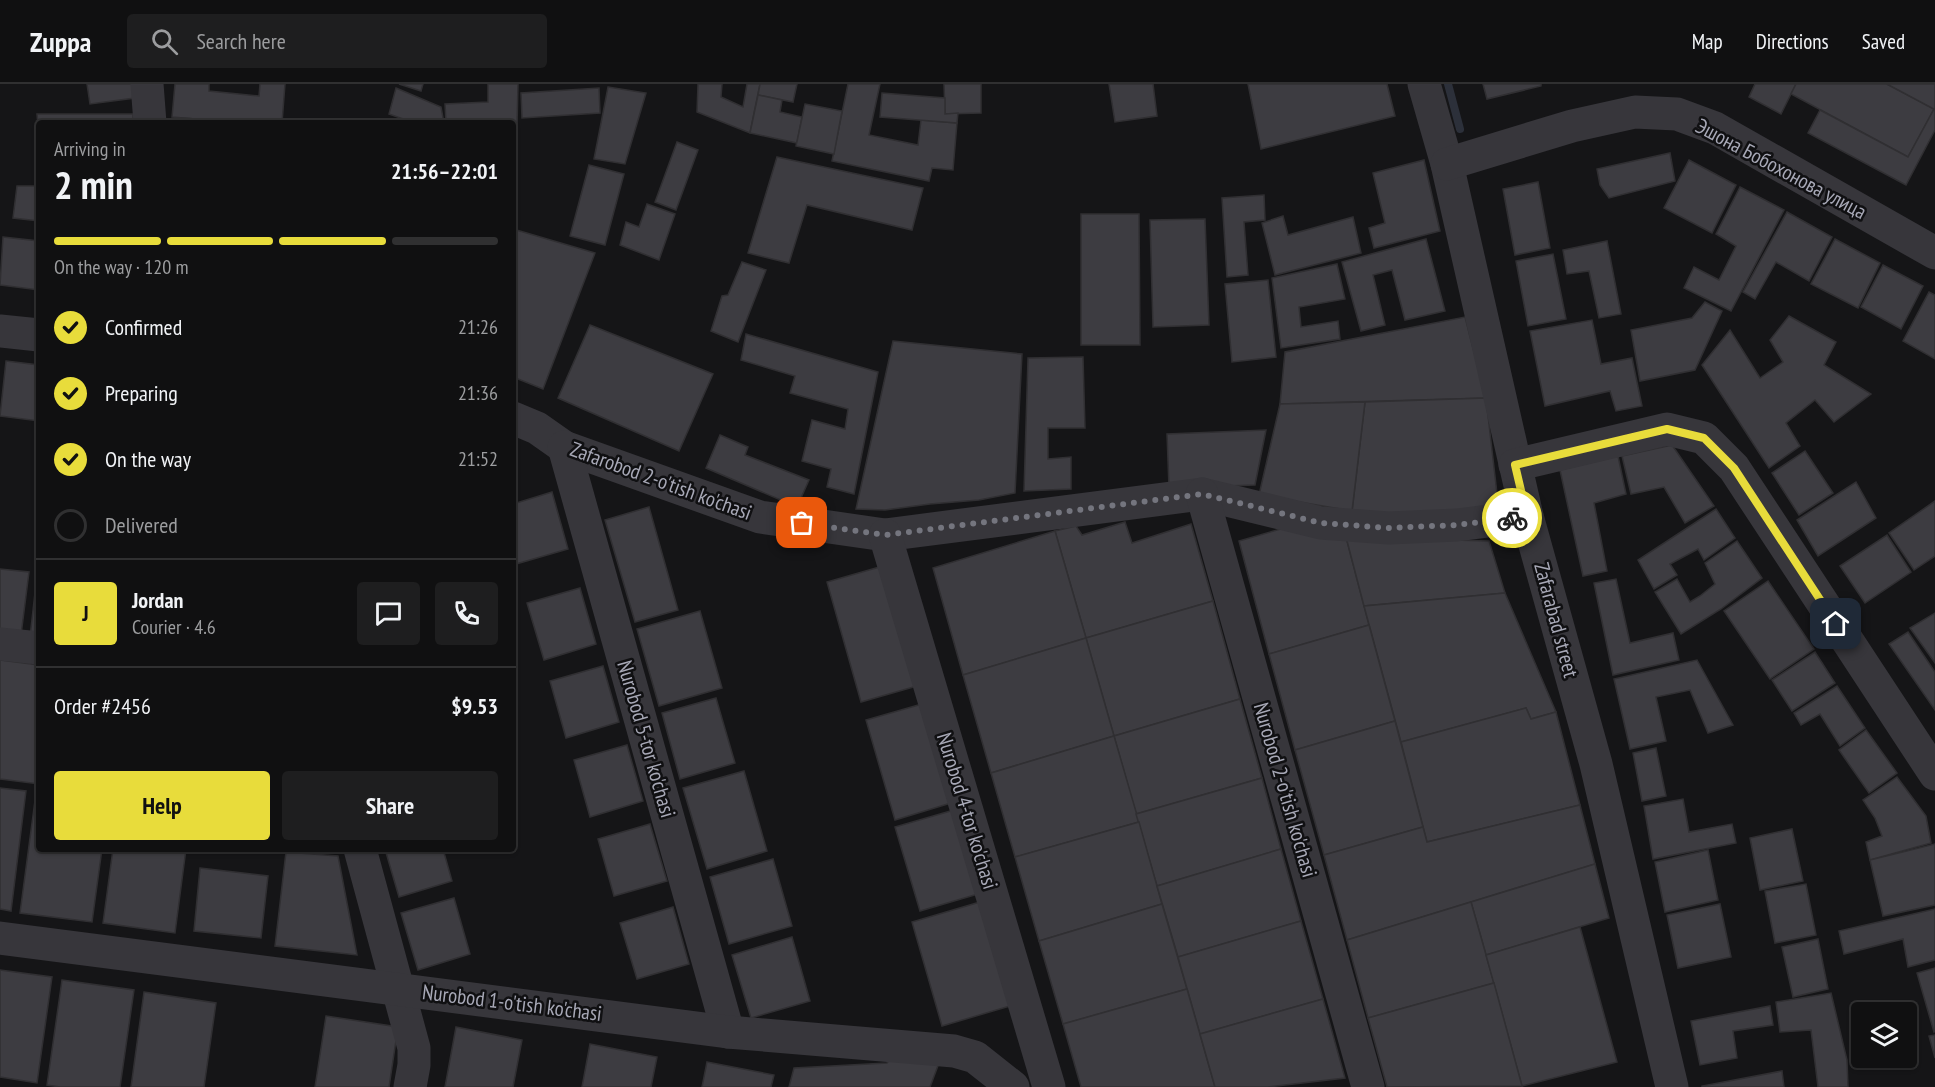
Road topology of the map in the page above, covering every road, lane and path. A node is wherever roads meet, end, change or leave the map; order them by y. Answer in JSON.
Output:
{"nodes":[{"id":1,"x":147,"y":84,"type":"edge"},
{"id":2,"x":1424,"y":84,"type":"edge"},
{"id":3,"x":150,"y":120,"type":"edge"},
{"id":4,"x":1447,"y":164,"type":"junction"},
{"id":5,"x":1935,"y":253,"type":"edge"},
{"id":6,"x":0,"y":331,"type":"edge"},
{"id":7,"x":36,"y":335,"type":"edge"},
{"id":8,"x":516,"y":419,"type":"edge"},
{"id":9,"x":564,"y":447,"type":"junction"},
{"id":10,"x":1515,"y":465,"type":"junction"},
{"id":11,"x":1202,"y":494,"type":"junction"},
{"id":12,"x":1527,"y":516,"type":"junction"},
{"id":13,"x":885,"y":535,"type":"junction"},
{"id":14,"x":0,"y":644,"type":"edge"},
{"id":15,"x":36,"y":648,"type":"edge"},
{"id":16,"x":1935,"y":774,"type":"edge"},
{"id":17,"x":361,"y":852,"type":"edge"},
{"id":18,"x":0,"y":938,"type":"edge"},
{"id":19,"x":398,"y":988,"type":"junction"},
{"id":20,"x":728,"y":1032,"type":"junction"},
{"id":21,"x":1004,"y":1085,"type":"edge"},
{"id":22,"x":410,"y":1087,"type":"edge"},
{"id":23,"x":1049,"y":1087,"type":"edge"},
{"id":24,"x":1368,"y":1087,"type":"edge"},
{"id":25,"x":1663,"y":1087,"type":"edge"}],
"edges":[{"from":1,"to":3,"type":"street"},
{"from":2,"to":4,"type":"street","name":"Zafarabad street"},
{"from":4,"to":5,"type":"street","name":"Эшона Бобохонова улица"},
{"from":4,"to":10,"type":"street","name":"Zafarabad street"},
{"from":6,"to":7,"type":"street"},
{"from":8,"to":9,"type":"street","name":"Zafarobod 2-o'tish ko'chasi"},
{"from":9,"to":13,"type":"street","name":"Zafarobod 2-o'tish ko'chasi"},
{"from":9,"to":20,"type":"street","name":"Nurobod 5-tor ko'chasi"},
{"from":10,"to":12,"type":"street","name":"Zafarabad street"},
{"from":10,"to":16,"type":"street"},
{"from":11,"to":12,"type":"street","name":"Zafarobod 2-o'tish ko'chasi"},
{"from":11,"to":13,"type":"street","name":"Zafarobod 2-o'tish ko'chasi"},
{"from":11,"to":24,"type":"street","name":"Nurobod 2-o'tish ko'chasi"},
{"from":12,"to":25,"type":"street","name":"Zafarabad street"},
{"from":13,"to":23,"type":"street","name":"Nurobod 4-tor ko'chasi"},
{"from":14,"to":15,"type":"street"},
{"from":17,"to":19,"type":"street"},
{"from":18,"to":19,"type":"street","name":"Nurobod 1-o'tish ko'chasi"},
{"from":19,"to":20,"type":"street","name":"Nurobod 1-o'tish ko'chasi"},
{"from":19,"to":22,"type":"street"},
{"from":20,"to":21,"type":"street","name":"Nurobod 1-o'tish ko'chasi"}]}
